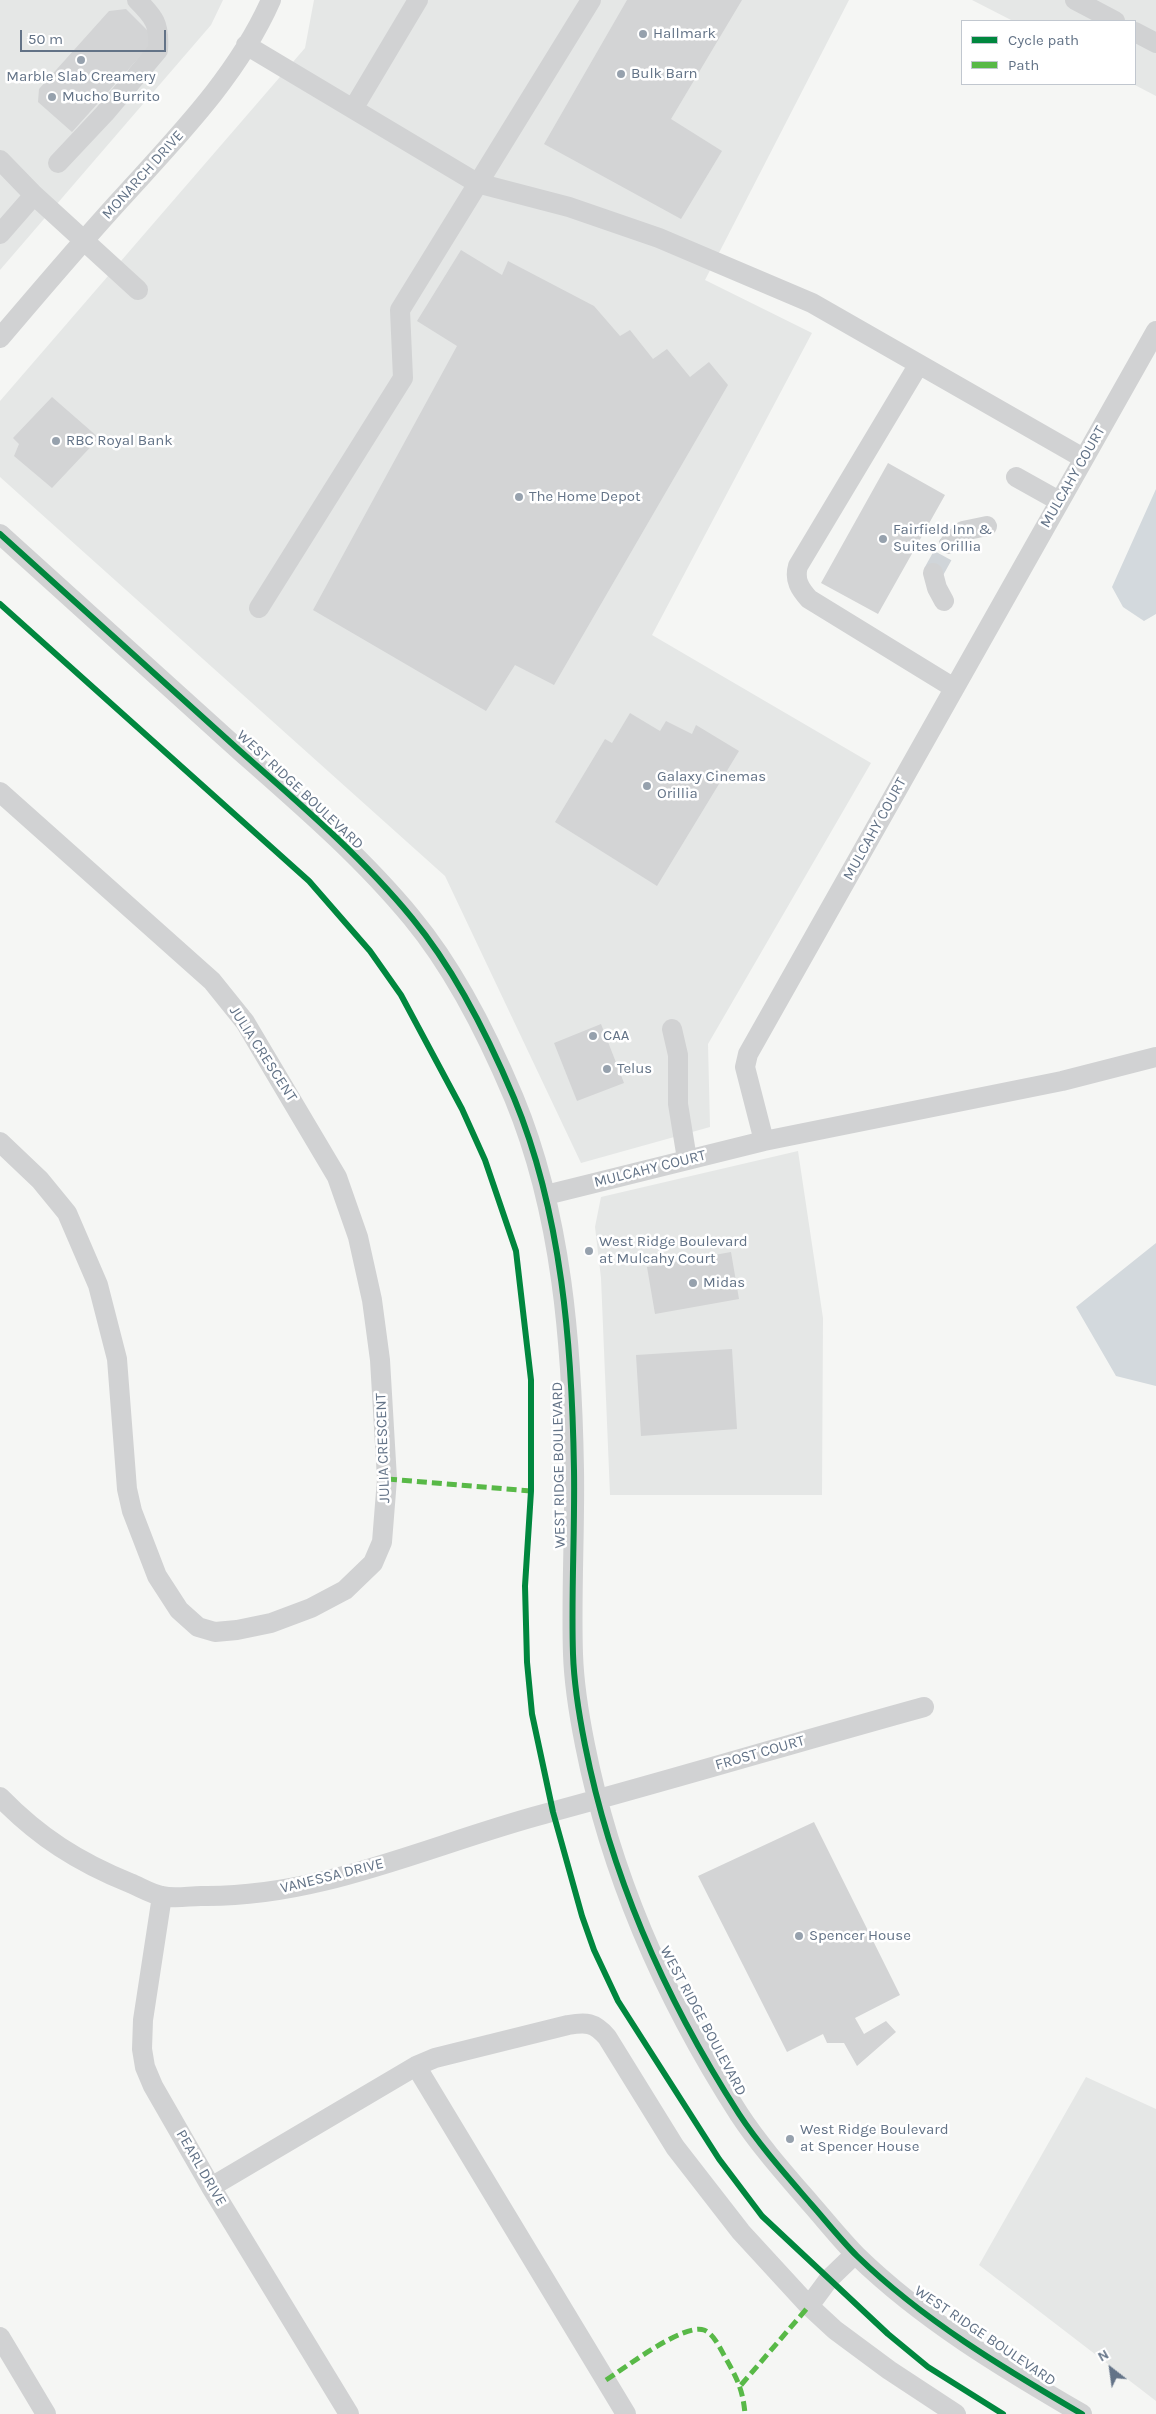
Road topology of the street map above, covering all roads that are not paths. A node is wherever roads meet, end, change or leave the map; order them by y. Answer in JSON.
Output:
{"nodes":[{"id":1,"x":137,"y":0,"type":"edge"},
{"id":2,"x":271,"y":0,"type":"edge"},
{"id":3,"x":418,"y":0,"type":"edge"},
{"id":4,"x":591,"y":0,"type":"edge"},
{"id":5,"x":1075,"y":0,"type":"edge"},
{"id":6,"x":1113,"y":20,"type":"edge"},
{"id":7,"x":1136,"y":33,"type":"edge"},
{"id":8,"x":1156,"y":43,"type":"edge"},
{"id":9,"x":246,"y":45,"type":"junction"},
{"id":10,"x":354,"y":109,"type":"junction"},
{"id":11,"x":0,"y":160,"type":"edge"},
{"id":12,"x":58,"y":163,"type":"dead end"},
{"id":13,"x":477,"y":183,"type":"junction"},
{"id":14,"x":34,"y":195,"type":"junction"},
{"id":15,"x":0,"y":234,"type":"edge"},
{"id":16,"x":84,"y":240,"type":"junction"},
{"id":17,"x":138,"y":290,"type":"dead end"},
{"id":18,"x":1156,"y":331,"type":"edge"},
{"id":19,"x":0,"y":338,"type":"edge"},
{"id":20,"x":918,"y":364,"type":"junction"},
{"id":21,"x":1084,"y":458,"type":"junction"},
{"id":22,"x":1016,"y":477,"type":"dead end"},
{"id":23,"x":1059,"y":501,"type":"junction"},
{"id":24,"x":987,"y":526,"type":"dead end"},
{"id":25,"x":0,"y":534,"type":"edge"},
{"id":26,"x":949,"y":544,"type":"tunnel mouth"},
{"id":27,"x":933,"y":573,"type":"dead end"},
{"id":28,"x":944,"y":601,"type":"dead end"},
{"id":29,"x":259,"y":608,"type":"dead end"},
{"id":30,"x":954,"y":688,"type":"junction"},
{"id":31,"x":0,"y":792,"type":"edge"},
{"id":32,"x":672,"y":1029,"type":"dead end"},
{"id":33,"x":1156,"y":1057,"type":"edge"},
{"id":34,"x":764,"y":1141,"type":"junction"},
{"id":35,"x":0,"y":1142,"type":"edge"},
{"id":36,"x":687,"y":1159,"type":"junction"},
{"id":37,"x":546,"y":1195,"type":"junction"},
{"id":38,"x":924,"y":1707,"type":"dead end"},
{"id":39,"x":0,"y":1797,"type":"edge"},
{"id":40,"x":596,"y":1801,"type":"junction"},
{"id":41,"x":162,"y":1896,"type":"junction"},
{"id":42,"x":416,"y":2066,"type":"junction"},
{"id":43,"x":211,"y":2187,"type":"junction"},
{"id":44,"x":855,"y":2254,"type":"junction"},
{"id":45,"x":809,"y":2306,"type":"junction"},
{"id":46,"x":0,"y":2337,"type":"edge"},
{"id":47,"x":46,"y":2414,"type":"edge"},
{"id":48,"x":349,"y":2414,"type":"edge"},
{"id":49,"x":626,"y":2414,"type":"edge"},
{"id":50,"x":956,"y":2414,"type":"edge"},
{"id":51,"x":1082,"y":2414,"type":"edge"}],
"edges":[{"from":1,"to":12,"type":"street"},
{"from":2,"to":9,"type":"street","name":"MONARCH DRIVE"},
{"from":3,"to":10,"type":"street"},
{"from":4,"to":13,"type":"street"},
{"from":5,"to":6,"type":"street"},
{"from":7,"to":8,"type":"street"},
{"from":9,"to":10,"type":"street"},
{"from":9,"to":16,"type":"street","name":"MONARCH DRIVE"},
{"from":10,"to":13,"type":"street"},
{"from":11,"to":14,"type":"street"},
{"from":13,"to":20,"type":"street"},
{"from":13,"to":29,"type":"street"},
{"from":14,"to":15,"type":"street"},
{"from":14,"to":16,"type":"street"},
{"from":16,"to":17,"type":"street"},
{"from":16,"to":19,"type":"street","name":"MONARCH DRIVE"},
{"from":18,"to":21,"type":"street","name":"MULCAHY COURT"},
{"from":20,"to":21,"type":"street"},
{"from":20,"to":30,"type":"street"},
{"from":21,"to":23,"type":"street","name":"MULCAHY COURT"},
{"from":22,"to":23,"type":"street"},
{"from":23,"to":30,"type":"street","name":"MULCAHY COURT"},
{"from":24,"to":26,"type":"street"},
{"from":25,"to":37,"type":"street","name":"WEST RIDGE BOULEVARD"},
{"from":27,"to":28,"type":"street"},
{"from":30,"to":34,"type":"street","name":"MULCAHY COURT"},
{"from":31,"to":35,"type":"street","name":"JULIA CRESCENT"},
{"from":32,"to":36,"type":"street"},
{"from":33,"to":34,"type":"street"},
{"from":34,"to":36,"type":"street","name":"MULCAHY COURT"},
{"from":36,"to":37,"type":"street","name":"MULCAHY COURT"},
{"from":37,"to":40,"type":"street","name":"WEST RIDGE BOULEVARD"},
{"from":38,"to":40,"type":"street","name":"FROST COURT"},
{"from":39,"to":41,"type":"street","name":"VANESSA DRIVE"},
{"from":40,"to":41,"type":"street","name":"VANESSA DRIVE"},
{"from":40,"to":44,"type":"street","name":"WEST RIDGE BOULEVARD"},
{"from":41,"to":43,"type":"street","name":"PEARL DRIVE"},
{"from":42,"to":43,"type":"street"},
{"from":42,"to":45,"type":"street"},
{"from":42,"to":49,"type":"street"},
{"from":43,"to":48,"type":"street","name":"PEARL DRIVE"},
{"from":44,"to":45,"type":"street"},
{"from":44,"to":51,"type":"street","name":"WEST RIDGE BOULEVARD"},
{"from":45,"to":50,"type":"street"},
{"from":46,"to":47,"type":"street"}]}
